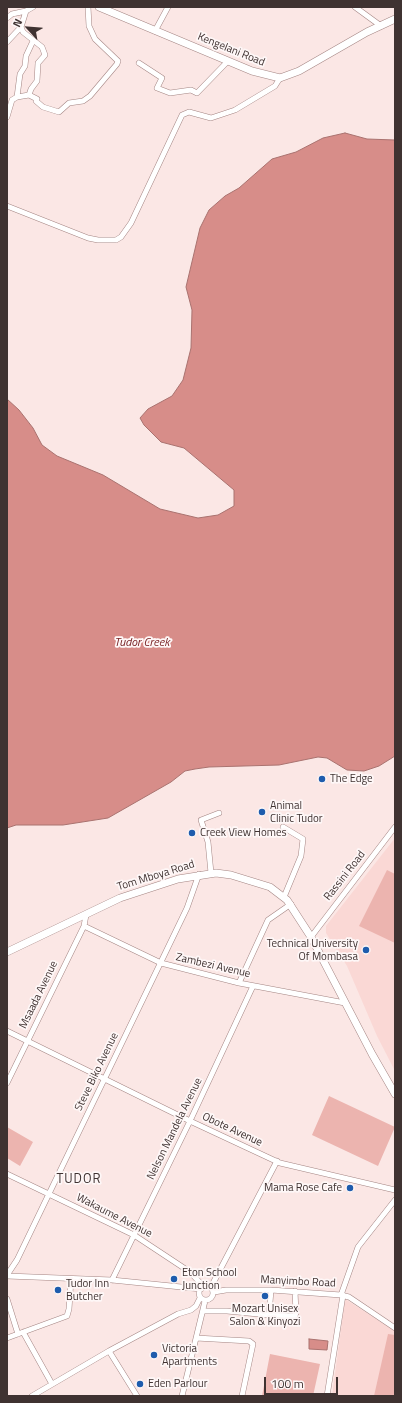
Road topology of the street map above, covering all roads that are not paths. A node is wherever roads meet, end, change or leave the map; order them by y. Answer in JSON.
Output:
{"nodes":[{"id":1,"x":33,"y":7,"type":"edge"},
{"id":2,"x":88,"y":7,"type":"edge"},
{"id":3,"x":99,"y":7,"type":"edge"},
{"id":4,"x":168,"y":7,"type":"edge"},
{"id":5,"x":355,"y":7,"type":"edge"},
{"id":6,"x":26,"y":11,"type":"junction"},
{"id":7,"x":7,"y":18,"type":"edge"},
{"id":8,"x":395,"y":19,"type":"edge"},
{"id":9,"x":381,"y":26,"type":"junction"},
{"id":10,"x":21,"y":27,"type":"junction"},
{"id":11,"x":155,"y":31,"type":"junction"},
{"id":12,"x":33,"y":41,"type":"junction"},
{"id":13,"x":7,"y":42,"type":"edge"},
{"id":14,"x":228,"y":61,"type":"junction"},
{"id":15,"x":139,"y":63,"type":"dead end"},
{"id":16,"x":280,"y":78,"type":"junction"},
{"id":17,"x":29,"y":95,"type":"junction"},
{"id":18,"x":17,"y":97,"type":"junction"},
{"id":19,"x":7,"y":117,"type":"edge"},
{"id":20,"x":7,"y":206,"type":"edge"},
{"id":21,"x":219,"y":813,"type":"dead end"},
{"id":22,"x":283,"y":827,"type":"dead end"},
{"id":23,"x":395,"y":828,"type":"edge"},
{"id":24,"x":211,"y":873,"type":"junction"},
{"id":25,"x":199,"y":874,"type":"junction"},
{"id":26,"x":284,"y":897,"type":"junction"},
{"id":27,"x":291,"y":904,"type":"junction"},
{"id":28,"x":86,"y":915,"type":"junction"},
{"id":29,"x":84,"y":926,"type":"junction"},
{"id":30,"x":311,"y":937,"type":"junction"},
{"id":31,"x":7,"y":952,"type":"edge"},
{"id":32,"x":161,"y":963,"type":"junction"},
{"id":33,"x":239,"y":983,"type":"junction"},
{"id":34,"x":253,"y":986,"type":"junction"},
{"id":35,"x":345,"y":1003,"type":"junction"},
{"id":36,"x":7,"y":1031,"type":"edge"},
{"id":37,"x":28,"y":1041,"type":"junction"},
{"id":38,"x":106,"y":1078,"type":"junction"},
{"id":39,"x":7,"y":1083,"type":"edge"},
{"id":40,"x":395,"y":1094,"type":"edge"},
{"id":41,"x":190,"y":1121,"type":"junction"},
{"id":42,"x":277,"y":1161,"type":"junction"},
{"id":43,"x":7,"y":1174,"type":"edge"},
{"id":44,"x":395,"y":1190,"type":"edge"},
{"id":45,"x":48,"y":1194,"type":"junction"},
{"id":46,"x":395,"y":1200,"type":"edge"},
{"id":47,"x":134,"y":1235,"type":"junction"},
{"id":48,"x":7,"y":1276,"type":"edge"},
{"id":49,"x":71,"y":1279,"type":"junction"},
{"id":50,"x":112,"y":1280,"type":"junction"},
{"id":51,"x":203,"y":1288,"type":"junction"},
{"id":52,"x":212,"y":1289,"type":"junction"},
{"id":53,"x":271,"y":1290,"type":"junction"},
{"id":54,"x":295,"y":1291,"type":"junction"},
{"id":55,"x":342,"y":1295,"type":"junction"},
{"id":56,"x":7,"y":1299,"type":"edge"},
{"id":57,"x":202,"y":1300,"type":"junction"},
{"id":58,"x":191,"y":1310,"type":"junction"},
{"id":59,"x":203,"y":1313,"type":"junction"},
{"id":60,"x":269,"y":1315,"type":"junction"},
{"id":61,"x":395,"y":1328,"type":"edge"},
{"id":62,"x":20,"y":1333,"type":"junction"},
{"id":63,"x":7,"y":1338,"type":"edge"},
{"id":64,"x":196,"y":1338,"type":"junction"},
{"id":65,"x":109,"y":1351,"type":"junction"},
{"id":66,"x":52,"y":1384,"type":"junction"},
{"id":67,"x":32,"y":1396,"type":"edge"},
{"id":68,"x":137,"y":1396,"type":"edge"},
{"id":69,"x":182,"y":1396,"type":"edge"},
{"id":70,"x":242,"y":1396,"type":"edge"},
{"id":71,"x":327,"y":1396,"type":"edge"}],
"edges":[{"from":1,"to":6,"type":"street"},
{"from":2,"to":17,"type":"street"},
{"from":3,"to":11,"type":"main road","name":"Kengelani Road"},
{"from":4,"to":11,"type":"street"},
{"from":5,"to":9,"type":"street"},
{"from":6,"to":7,"type":"street"},
{"from":6,"to":10,"type":"street"},
{"from":8,"to":9,"type":"main road"},
{"from":9,"to":16,"type":"main road"},
{"from":10,"to":12,"type":"street"},
{"from":10,"to":13,"type":"street"},
{"from":11,"to":14,"type":"main road","name":"Kengelani Road"},
{"from":12,"to":17,"type":"street"},
{"from":12,"to":18,"type":"street"},
{"from":14,"to":15,"type":"street"},
{"from":14,"to":16,"type":"main road","name":"Kengelani Road"},
{"from":16,"to":20,"type":"street"},
{"from":17,"to":18,"type":"street"},
{"from":18,"to":19,"type":"street"},
{"from":21,"to":24,"type":"street"},
{"from":22,"to":26,"type":"street"},
{"from":23,"to":30,"type":"street","name":"Rassini Road"},
{"from":24,"to":25,"type":"main road","name":"Tom Mboya Road"},
{"from":24,"to":26,"type":"main road","name":"Tom Mboya Road"},
{"from":25,"to":28,"type":"main road","name":"Tom Mboya Road"},
{"from":25,"to":32,"type":"street","name":"Steve Biko Avenue"},
{"from":26,"to":27,"type":"main road","name":"Tom Mboya Road"},
{"from":27,"to":30,"type":"main road","name":"Tom Mboya Road"},
{"from":27,"to":33,"type":"street"},
{"from":28,"to":29,"type":"street","name":"Msaada Avenue"},
{"from":28,"to":31,"type":"main road","name":"Tom Mboya Road"},
{"from":29,"to":32,"type":"street","name":"Zambezi Avenue"},
{"from":29,"to":37,"type":"street","name":"Msaada Avenue"},
{"from":30,"to":35,"type":"main road","name":"Tom Mboya Road"},
{"from":32,"to":33,"type":"street","name":"Zambezi Avenue"},
{"from":32,"to":38,"type":"street","name":"Steve Biko Avenue"},
{"from":33,"to":34,"type":"street","name":"Zambezi Avenue"},
{"from":34,"to":35,"type":"street","name":"Zambezi Avenue"},
{"from":34,"to":41,"type":"street","name":"Nelson Mandela Avenue"},
{"from":35,"to":40,"type":"main road","name":"Tom Mboya Road"},
{"from":36,"to":37,"type":"street","name":"Obote Avenue"},
{"from":37,"to":38,"type":"street","name":"Obote Avenue"},
{"from":37,"to":39,"type":"street","name":"Msaada Avenue"},
{"from":38,"to":41,"type":"street","name":"Obote Avenue"},
{"from":38,"to":45,"type":"street","name":"Steve Biko Avenue"},
{"from":41,"to":42,"type":"street","name":"Obote Avenue"},
{"from":41,"to":47,"type":"street","name":"Nelson Mandela Avenue"},
{"from":42,"to":44,"type":"street","name":"Obote Avenue"},
{"from":42,"to":52,"type":"street"},
{"from":43,"to":45,"type":"street","name":"Wakaume Avenue"},
{"from":45,"to":47,"type":"street","name":"Wakaume Avenue"},
{"from":45,"to":48,"type":"street","name":"Steve Biko Avenue"},
{"from":46,"to":55,"type":"street"},
{"from":47,"to":50,"type":"street","name":"Nelson Mandela Avenue"},
{"from":47,"to":51,"type":"street","name":"Wakaume Avenue"},
{"from":48,"to":49,"type":"street","name":"Manyimbo Road"},
{"from":49,"to":50,"type":"street","name":"Manyimbo Road"},
{"from":49,"to":62,"type":"street"},
{"from":50,"to":51,"type":"street","name":"Manyimbo Road"},
{"from":51,"to":52,"type":"street","name":"Manyimbo Road"},
{"from":51,"to":57,"type":"street"},
{"from":52,"to":53,"type":"street","name":"Manyimbo Road"},
{"from":52,"to":57,"type":"street"},
{"from":53,"to":54,"type":"street","name":"Manyimbo Road"},
{"from":53,"to":60,"type":"street"},
{"from":54,"to":55,"type":"street","name":"Manyimbo Road"},
{"from":54,"to":60,"type":"street"},
{"from":55,"to":61,"type":"street","name":"Manyimbo Road"},
{"from":55,"to":71,"type":"street"},
{"from":56,"to":62,"type":"street"},
{"from":57,"to":58,"type":"street"},
{"from":57,"to":59,"type":"street"},
{"from":58,"to":59,"type":"street"},
{"from":58,"to":65,"type":"street"},
{"from":59,"to":60,"type":"street"},
{"from":59,"to":64,"type":"street"},
{"from":62,"to":63,"type":"street"},
{"from":62,"to":66,"type":"street"},
{"from":64,"to":69,"type":"street"},
{"from":64,"to":70,"type":"street"},
{"from":65,"to":66,"type":"street"},
{"from":65,"to":68,"type":"street"},
{"from":66,"to":67,"type":"street"}]}
